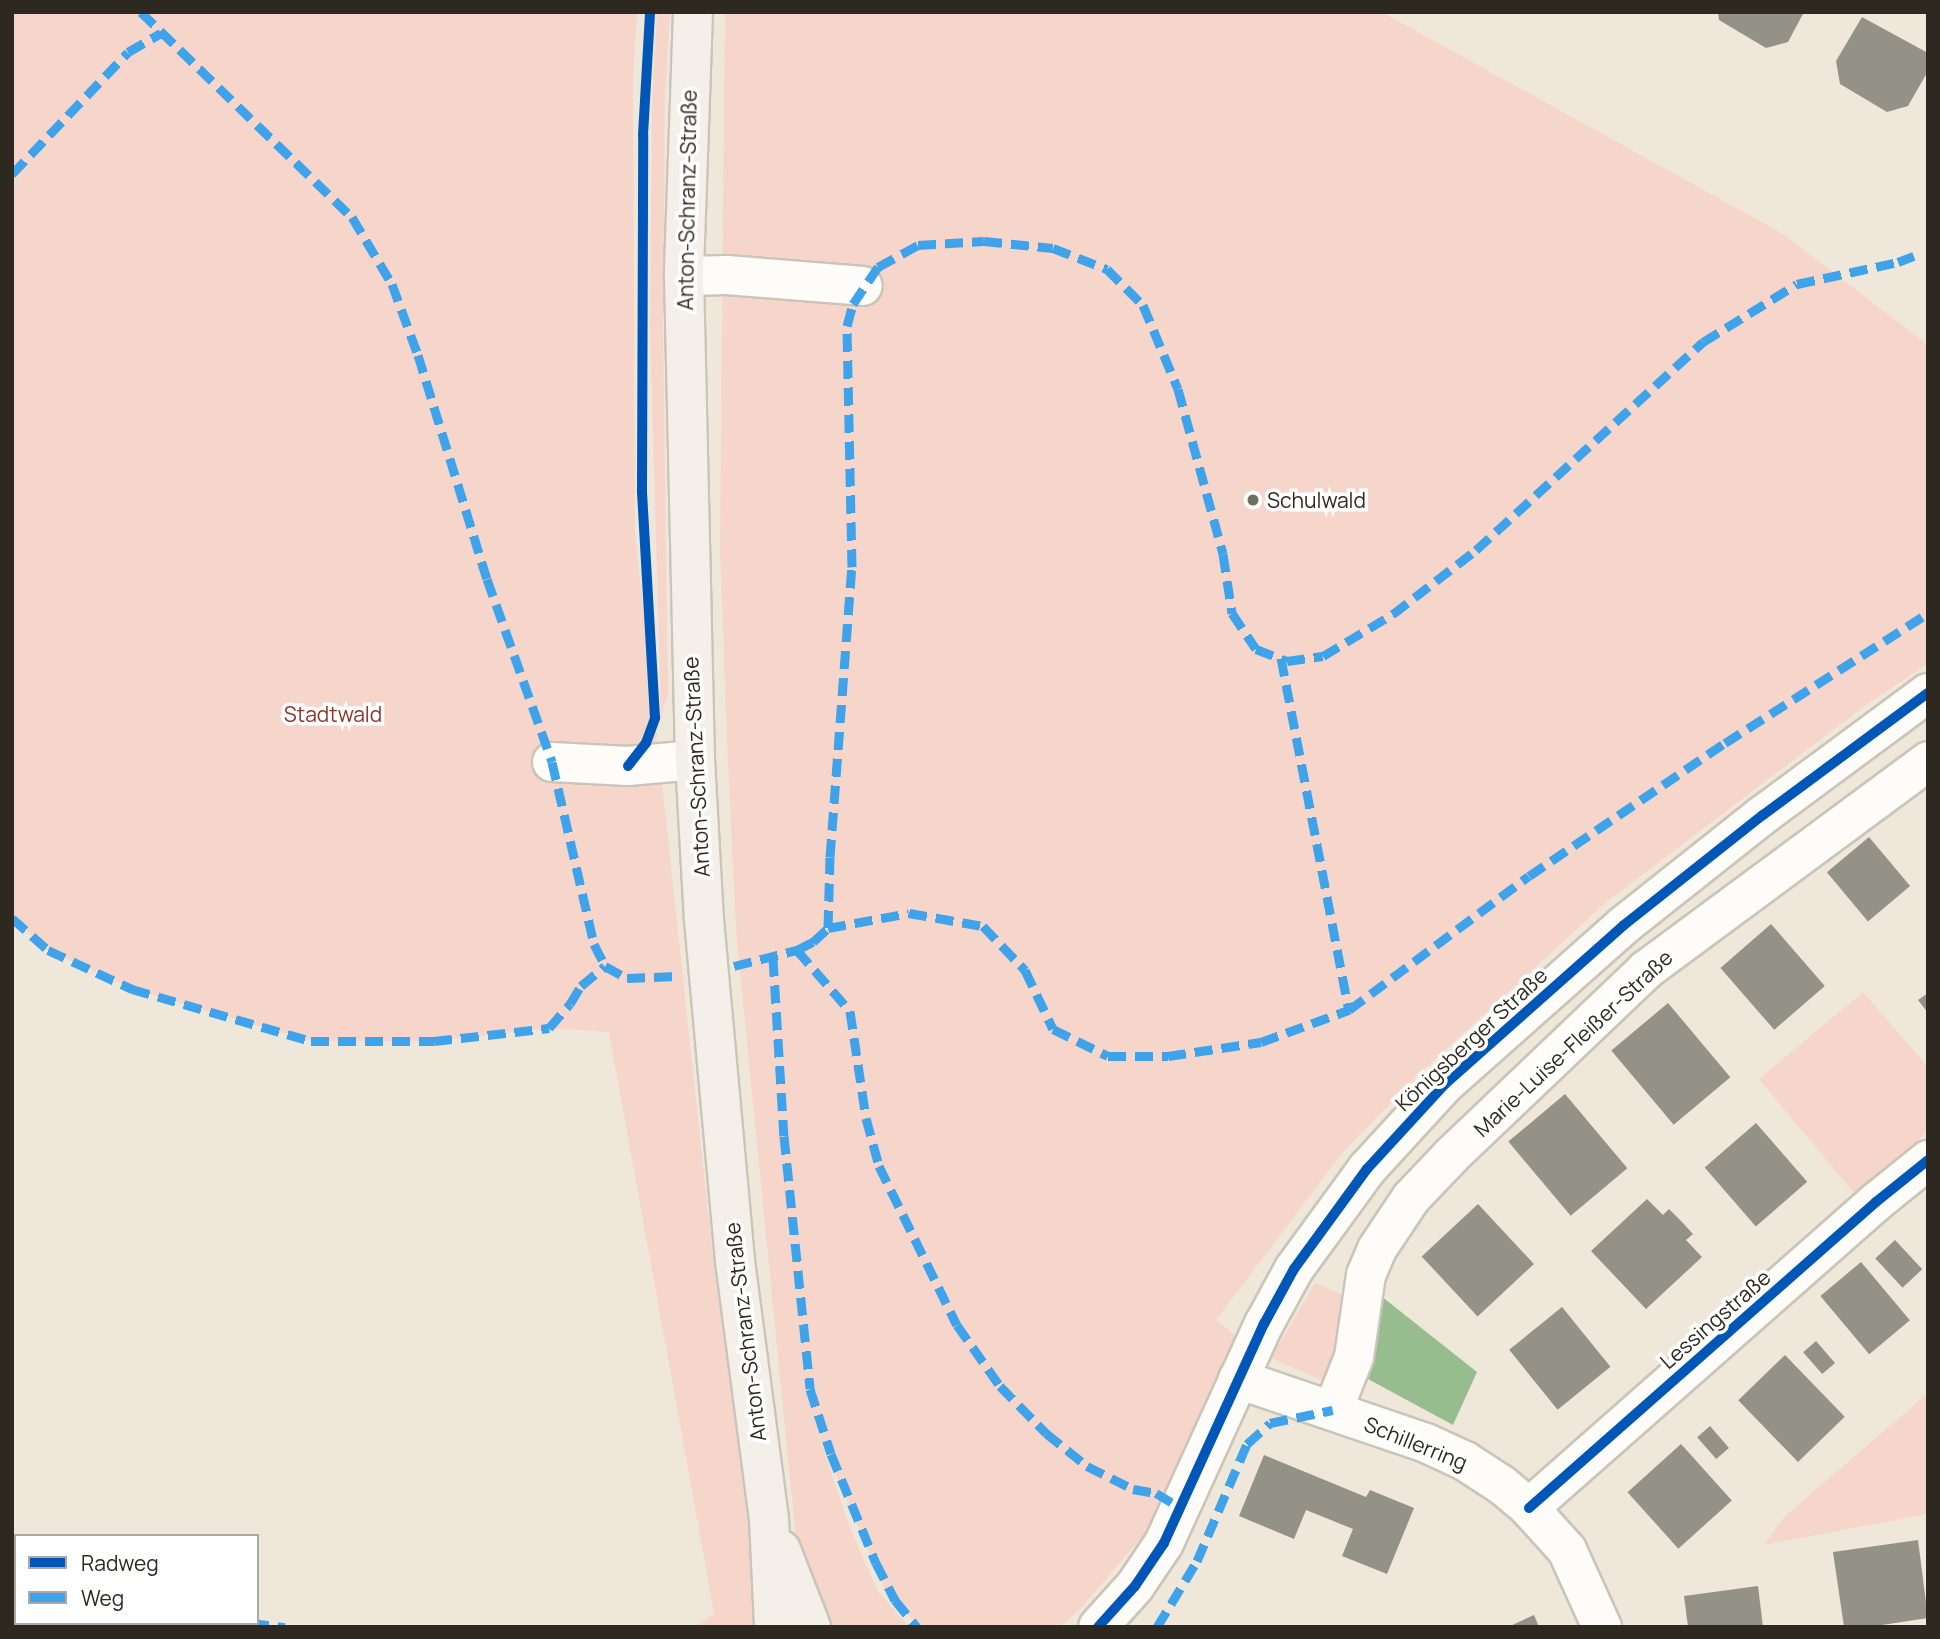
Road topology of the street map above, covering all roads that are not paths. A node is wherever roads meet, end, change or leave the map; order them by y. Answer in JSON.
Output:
{"nodes":[{"id":1,"x":693,"y":12,"type":"edge"},
{"id":2,"x":684,"y":276,"type":"junction"},
{"id":3,"x":863,"y":286,"type":"dead end"},
{"id":4,"x":1928,"y":693,"type":"edge"},
{"id":5,"x":695,"y":760,"type":"junction"},
{"id":6,"x":1928,"y":761,"type":"edge"},
{"id":7,"x":552,"y":762,"type":"dead end"},
{"id":8,"x":1928,"y":1160,"type":"edge"},
{"id":9,"x":1238,"y":1379,"type":"junction"},
{"id":10,"x":1333,"y":1410,"type":"junction"},
{"id":11,"x":1529,"y":1508,"type":"junction"},
{"id":12,"x":769,"y":1518,"type":"junction"},
{"id":13,"x":774,"y":1627,"type":"edge"},
{"id":14,"x":811,"y":1627,"type":"edge"},
{"id":15,"x":1098,"y":1627,"type":"edge"},
{"id":16,"x":1602,"y":1627,"type":"edge"}],
"edges":[{"from":1,"to":2,"type":"main road","name":"Anton-Schranz-Straße"},
{"from":2,"to":3,"type":"street"},
{"from":2,"to":5,"type":"main road","name":"Anton-Schranz-Straße"},
{"from":4,"to":9,"type":"street","name":"Königsberger Straße"},
{"from":5,"to":7,"type":"street"},
{"from":5,"to":12,"type":"main road","name":"Anton-Schranz-Straße"},
{"from":6,"to":10,"type":"street","name":"Marie-Luise-Fleißer-Straße"},
{"from":8,"to":11,"type":"street","name":"Lessingstraße"},
{"from":9,"to":10,"type":"street","name":"Schillerring"},
{"from":9,"to":15,"type":"street","name":"Königsberger Straße"},
{"from":10,"to":11,"type":"street","name":"Schillerring"},
{"from":11,"to":16,"type":"street","name":"Schillerring"},
{"from":12,"to":13,"type":"main road","name":"Anton-Schranz-Straße"},
{"from":12,"to":14,"type":"main road","name":"Anton-Schranz-Straße"}]}
